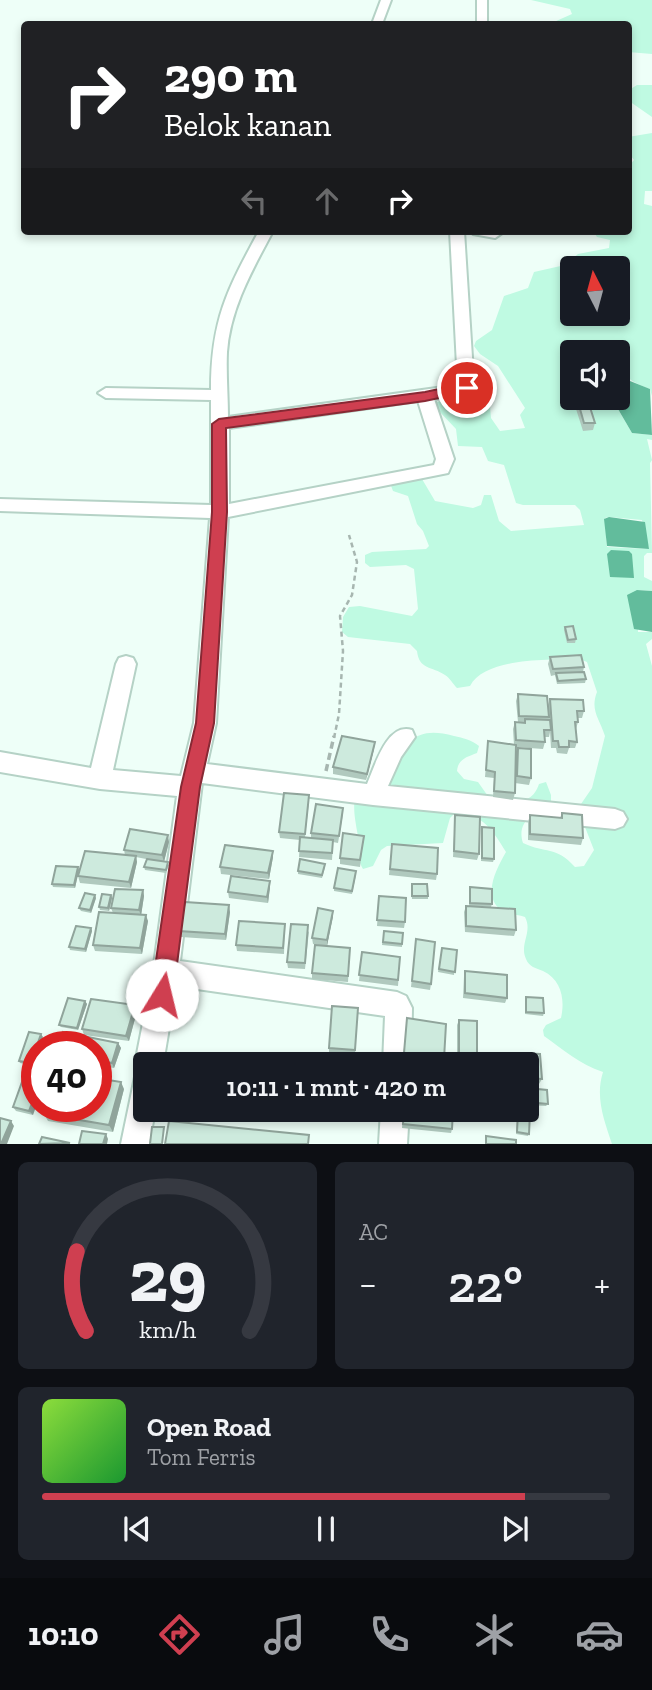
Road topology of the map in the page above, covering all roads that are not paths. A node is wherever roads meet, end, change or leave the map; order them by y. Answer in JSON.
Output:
{"nodes":[{"id":1,"x":386,"y":0,"type":"edge"},
{"id":2,"x":482,"y":0,"type":"edge"},
{"id":3,"x":378,"y":21,"type":"edge"},
{"id":4,"x":482,"y":21,"type":"edge"},
{"id":5,"x":263,"y":235,"type":"edge"},
{"id":6,"x":457,"y":235,"type":"edge"},
{"id":7,"x":106,"y":393,"type":"dead end"},
{"id":8,"x":218,"y":395,"type":"junction"},
{"id":9,"x":425,"y":397,"type":"junction"},
{"id":10,"x":219,"y":424,"type":"junction"},
{"id":11,"x":0,"y":505,"type":"edge"},
{"id":12,"x":220,"y":512,"type":"junction"},
{"id":13,"x":126,"y":664,"type":"dead end"},
{"id":14,"x":404,"y":737,"type":"dead end"},
{"id":15,"x":0,"y":762,"type":"edge"},
{"id":16,"x":100,"y":779,"type":"junction"},
{"id":17,"x":192,"y":779,"type":"junction"},
{"id":18,"x":373,"y":795,"type":"junction"},
{"id":19,"x":615,"y":819,"type":"dead end"},
{"id":20,"x":166,"y":972,"type":"junction"},
{"id":21,"x":151,"y":1052,"type":"edge"},
{"id":22,"x":397,"y":1052,"type":"edge"},
{"id":23,"x":139,"y":1122,"type":"edge"},
{"id":24,"x":394,"y":1122,"type":"edge"},
{"id":25,"x":135,"y":1144,"type":"edge"},
{"id":26,"x":393,"y":1144,"type":"edge"}],
"edges":[{"from":1,"to":3,"type":"street"},
{"from":2,"to":4,"type":"street"},
{"from":5,"to":8,"type":"street"},
{"from":6,"to":9,"type":"street"},
{"from":7,"to":8,"type":"street"},
{"from":8,"to":10,"type":"street"},
{"from":9,"to":10,"type":"street"},
{"from":9,"to":12,"type":"street"},
{"from":10,"to":12,"type":"street"},
{"from":11,"to":12,"type":"street"},
{"from":12,"to":17,"type":"street"},
{"from":13,"to":16,"type":"street"},
{"from":14,"to":18,"type":"street"},
{"from":15,"to":16,"type":"street"},
{"from":16,"to":17,"type":"street"},
{"from":17,"to":18,"type":"street"},
{"from":17,"to":20,"type":"street"},
{"from":18,"to":19,"type":"street"},
{"from":20,"to":21,"type":"street"},
{"from":20,"to":22,"type":"street"},
{"from":23,"to":25,"type":"street"},
{"from":24,"to":26,"type":"street"}]}
